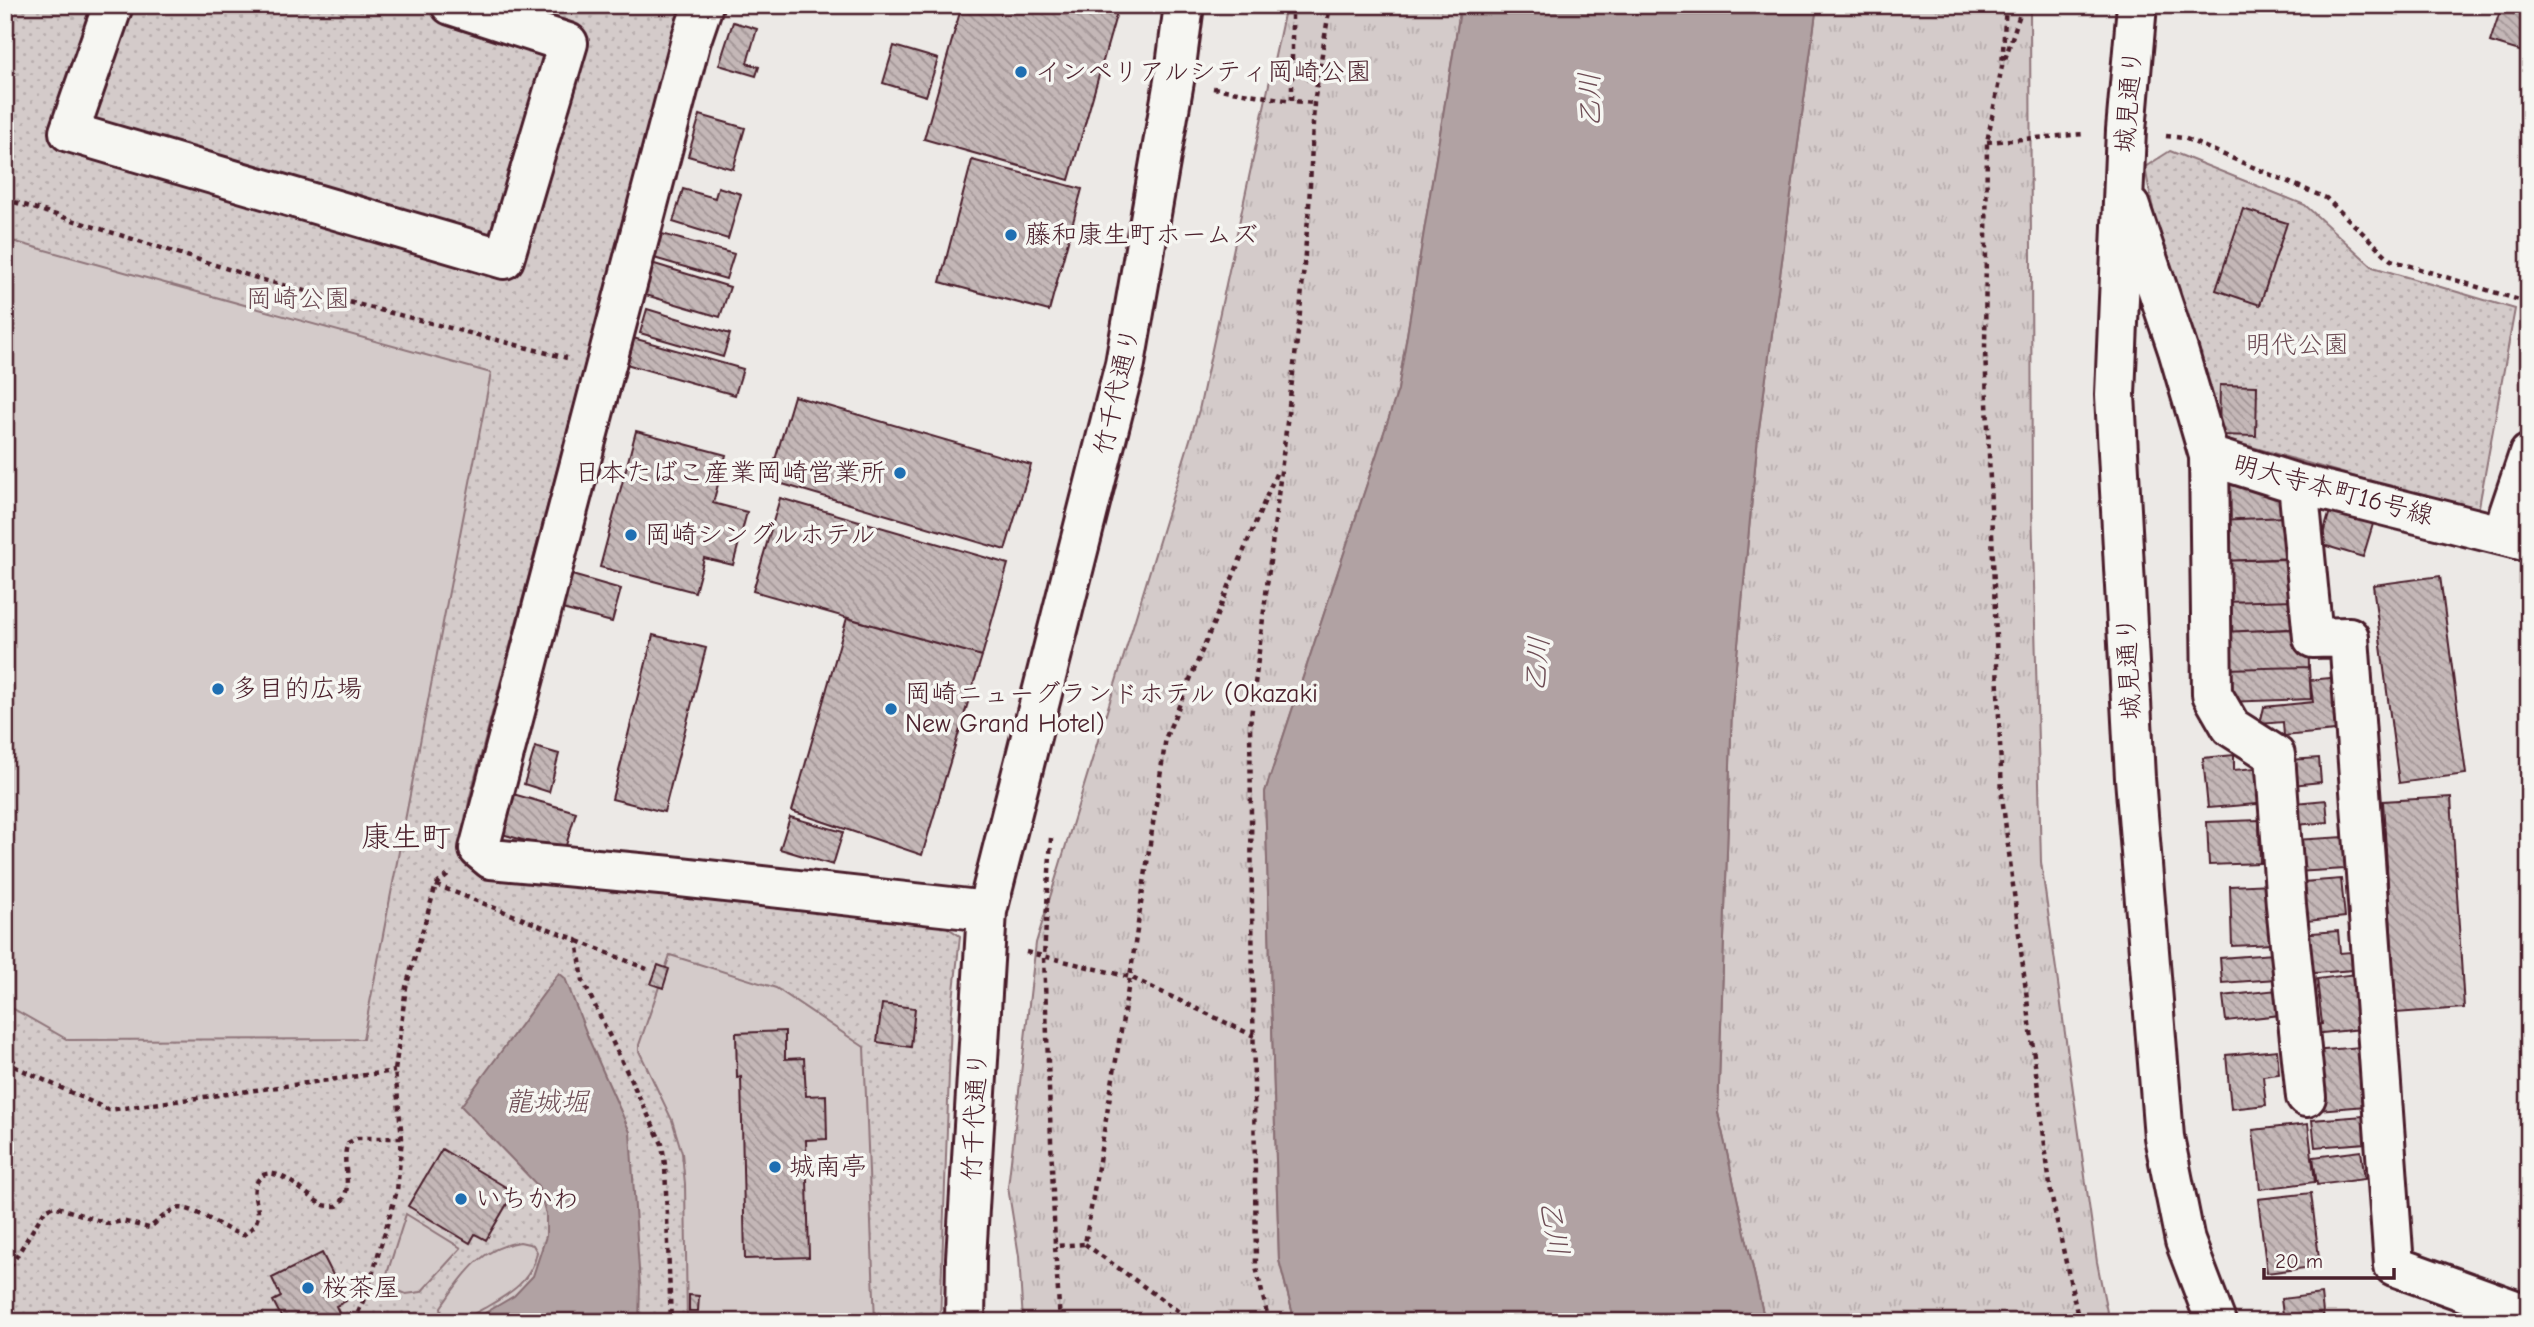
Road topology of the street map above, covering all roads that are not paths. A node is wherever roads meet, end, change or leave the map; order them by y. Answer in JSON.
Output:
{"nodes":[{"id":1,"x":113,"y":5,"type":"edge"},
{"id":2,"x":450,"y":5,"type":"edge"},
{"id":3,"x":703,"y":5,"type":"edge"},
{"id":4,"x":1184,"y":5,"type":"edge"},
{"id":5,"x":2137,"y":5,"type":"edge"},
{"id":6,"x":2123,"y":185,"type":"junction"},
{"id":7,"x":2529,"y":454,"type":"edge"},
{"id":8,"x":2209,"y":456,"type":"junction"},
{"id":9,"x":2298,"y":484,"type":"junction"},
{"id":10,"x":2515,"y":538,"type":"edge"},
{"id":11,"x":987,"y":911,"type":"junction"},
{"id":12,"x":2306,"y":1097,"type":"dead end"},
{"id":13,"x":2529,"y":1315,"type":"edge"},
{"id":14,"x":965,"y":1322,"type":"edge"},
{"id":15,"x":2216,"y":1322,"type":"edge"}],
"edges":[{"from":1,"to":2,"type":"street"},
{"from":3,"to":11,"type":"street"},
{"from":4,"to":11,"type":"street","name":"竹千代通り"},
{"from":5,"to":6,"type":"street","name":"城見通り"},
{"from":6,"to":8,"type":"street","name":"明大寺本町16号線"},
{"from":6,"to":15,"type":"street","name":"城見通り"},
{"from":7,"to":10,"type":"street"},
{"from":8,"to":9,"type":"street","name":"明大寺本町16号線"},
{"from":8,"to":12,"type":"street"},
{"from":9,"to":10,"type":"street","name":"明大寺本町16号線"},
{"from":9,"to":13,"type":"street"},
{"from":11,"to":14,"type":"street","name":"竹千代通り"}]}
